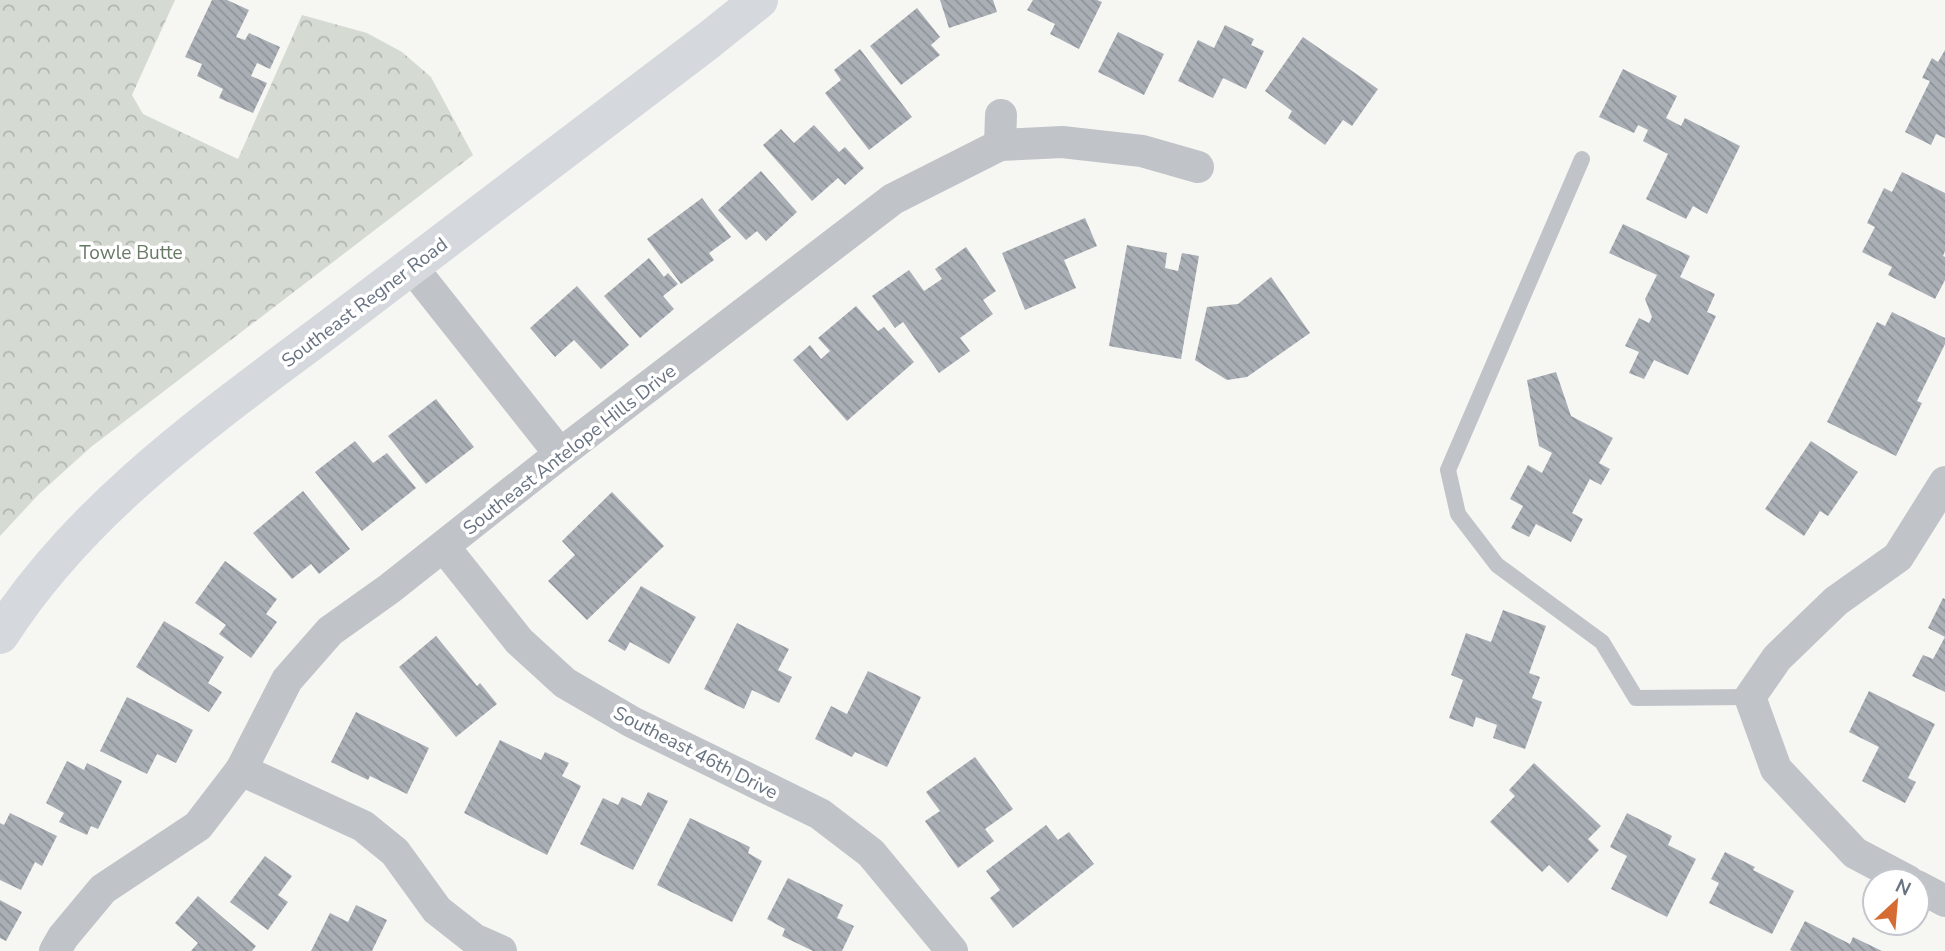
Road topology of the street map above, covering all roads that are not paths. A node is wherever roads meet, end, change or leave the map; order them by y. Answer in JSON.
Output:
{"nodes":[{"id":1,"x":759,"y":0,"type":"edge"},
{"id":2,"x":1582,"y":159,"type":"dead end"},
{"id":3,"x":1198,"y":167,"type":"dead end"},
{"id":4,"x":411,"y":266,"type":"junction"},
{"id":5,"x":560,"y":454,"type":"junction"},
{"id":6,"x":1945,"y":482,"type":"edge"},
{"id":7,"x":444,"y":547,"type":"junction"},
{"id":8,"x":3,"y":624,"type":"edge"},
{"id":9,"x":1750,"y":697,"type":"junction"},
{"id":10,"x":242,"y":770,"type":"junction"},
{"id":11,"x":1882,"y":867,"type":"edge"},
{"id":12,"x":55,"y":951,"type":"edge"},
{"id":13,"x":501,"y":951,"type":"edge"},
{"id":14,"x":952,"y":951,"type":"edge"}],
"edges":[{"from":1,"to":4,"type":"main road","name":"Southeast Regner Road"},
{"from":2,"to":9,"type":"lane"},
{"from":3,"to":5,"type":"street","name":"Southeast Antelope Hills Drive"},
{"from":4,"to":5,"type":"street"},
{"from":4,"to":8,"type":"main road","name":"Southeast Regner Road"},
{"from":5,"to":7,"type":"street","name":"Southeast Antelope Hills Drive"},
{"from":6,"to":9,"type":"street"},
{"from":7,"to":10,"type":"street","name":"Southeast Antelope Hills Drive"},
{"from":7,"to":14,"type":"street","name":"Southeast 46th Drive"},
{"from":9,"to":11,"type":"street"},
{"from":10,"to":12,"type":"street","name":"Southeast Antelope Hills Drive"},
{"from":10,"to":13,"type":"street"}]}
